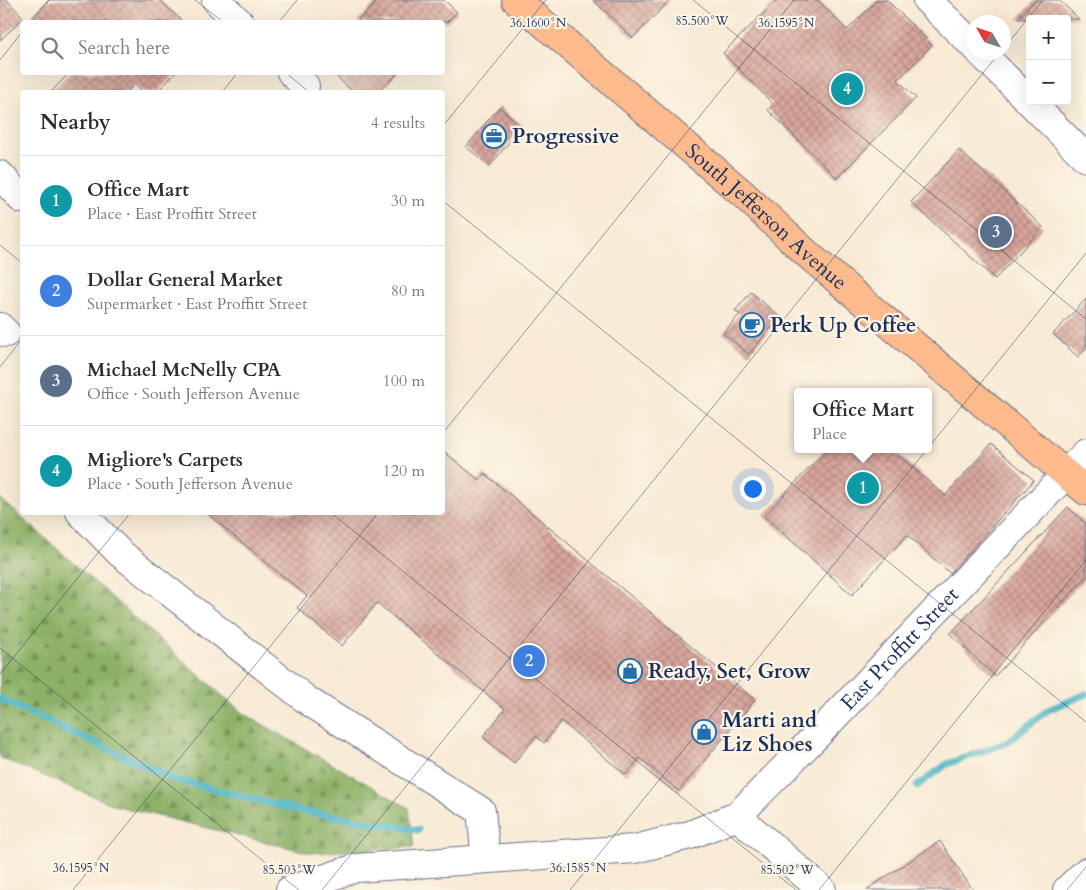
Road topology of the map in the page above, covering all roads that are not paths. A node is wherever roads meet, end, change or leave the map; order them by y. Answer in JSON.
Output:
{"nodes":[{"id":1,"x":216,"y":0,"type":"edge"},
{"id":2,"x":516,"y":0,"type":"edge"},
{"id":3,"x":927,"y":0,"type":"edge"},
{"id":4,"x":237,"y":20,"type":"edge"},
{"id":5,"x":966,"y":38,"type":"edge"},
{"id":6,"x":988,"y":60,"type":"edge"},
{"id":7,"x":1086,"y":158,"type":"edge"},
{"id":8,"x":0,"y":174,"type":"edge"},
{"id":9,"x":20,"y":197,"type":"edge"},
{"id":10,"x":1086,"y":453,"type":"edge"},
{"id":11,"x":1076,"y":483,"type":"edge"},
{"id":12,"x":83,"y":515,"type":"edge"},
{"id":13,"x":738,"y":816,"type":"junction"},
{"id":14,"x":486,"y":859,"type":"junction"},
{"id":15,"x":1086,"y":872,"type":"edge"},
{"id":16,"x":290,"y":890,"type":"edge"},
{"id":17,"x":822,"y":890,"type":"edge"},
{"id":18,"x":1067,"y":890,"type":"edge"}],
"edges":[{"from":1,"to":4,"type":"street"},
{"from":2,"to":11,"type":"main road","name":"South Jefferson Avenue"},
{"from":3,"to":5,"type":"street"},
{"from":6,"to":7,"type":"street"},
{"from":8,"to":9,"type":"street"},
{"from":10,"to":11,"type":"street","name":"East Proffitt Street"},
{"from":11,"to":13,"type":"street","name":"East Proffitt Street"},
{"from":12,"to":14,"type":"street"},
{"from":13,"to":14,"type":"street","name":"East Proffitt Street"},
{"from":13,"to":17,"type":"street"},
{"from":14,"to":16,"type":"street","name":"East Proffitt Street"},
{"from":15,"to":18,"type":"street"}]}
